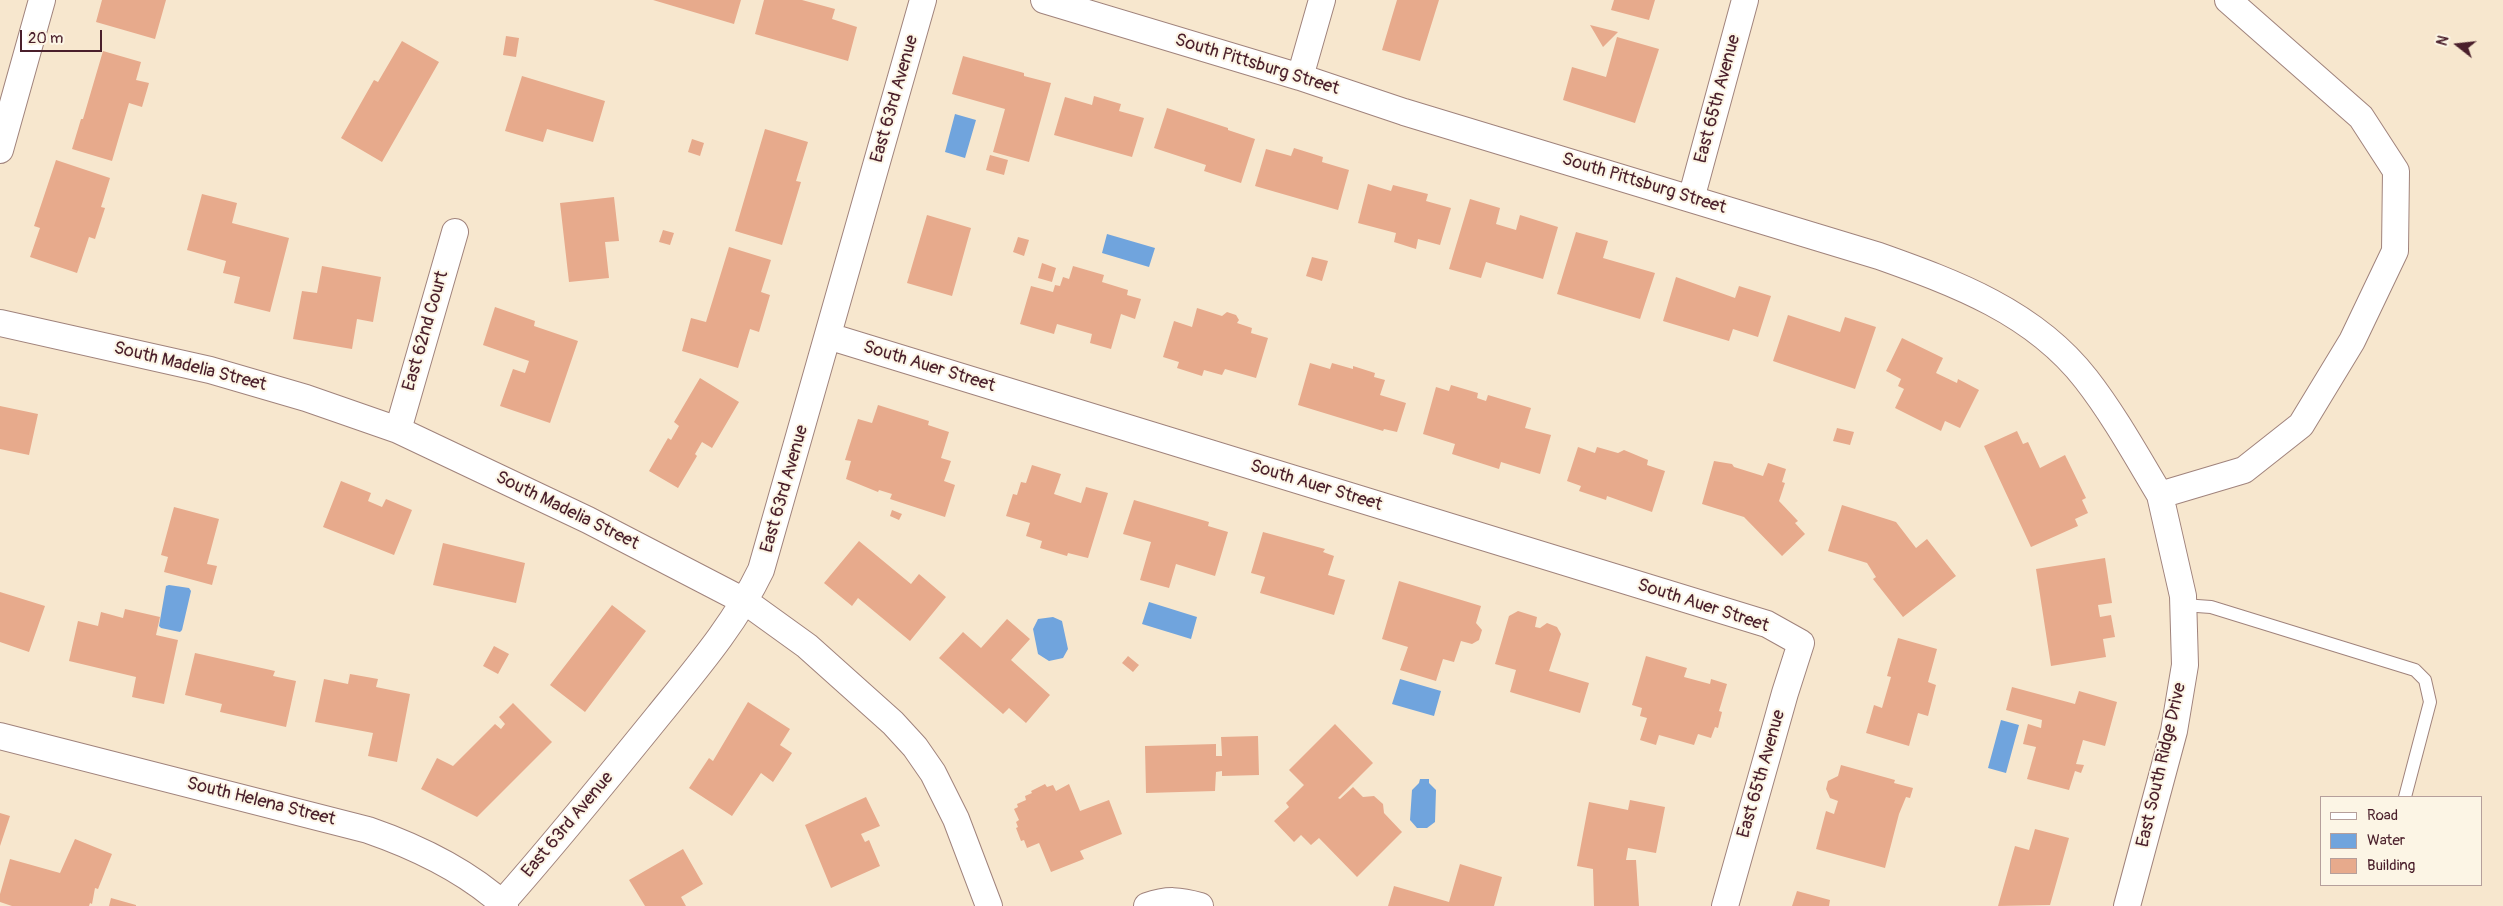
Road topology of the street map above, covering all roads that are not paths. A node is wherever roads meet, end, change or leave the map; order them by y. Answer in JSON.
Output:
{"nodes":[{"id":1,"x":42,"y":0,"type":"edge"},
{"id":2,"x":923,"y":0,"type":"edge"},
{"id":3,"x":1044,"y":0,"type":"edge"},
{"id":4,"x":1322,"y":0,"type":"edge"},
{"id":5,"x":1745,"y":0,"type":"edge"},
{"id":6,"x":2228,"y":0,"type":"edge"},
{"id":7,"x":1300,"y":77,"type":"junction"},
{"id":8,"x":0,"y":150,"type":"edge"},
{"id":9,"x":1691,"y":198,"type":"junction"},
{"id":10,"x":455,"y":232,"type":"dead end"},
{"id":11,"x":0,"y":323,"type":"edge"},
{"id":12,"x":828,"y":336,"type":"junction"},
{"id":13,"x":398,"y":430,"type":"junction"},
{"id":14,"x":2160,"y":495,"type":"junction"},
{"id":15,"x":746,"y":602,"type":"junction"},
{"id":16,"x":2183,"y":605,"type":"junction"},
{"id":17,"x":1801,"y":643,"type":"joint"},
{"id":18,"x":0,"y":736,"type":"edge"},
{"id":19,"x":2405,"y":796,"type":"edge"},
{"id":20,"x":504,"y":904,"type":"edge"},
{"id":21,"x":989,"y":906,"type":"edge"},
{"id":22,"x":1147,"y":906,"type":"edge"},
{"id":23,"x":1200,"y":906,"type":"edge"},
{"id":24,"x":1725,"y":906,"type":"edge"},
{"id":25,"x":2127,"y":906,"type":"edge"}],
"edges":[{"from":1,"to":8,"type":"street"},
{"from":2,"to":12,"type":"street","name":"East 63rd Avenue"},
{"from":3,"to":7,"type":"street","name":"South Pittsburg Street"},
{"from":4,"to":7,"type":"street"},
{"from":5,"to":9,"type":"street","name":"East 65th Avenue"},
{"from":6,"to":14,"type":"street"},
{"from":7,"to":9,"type":"street","name":"South Pittsburg Street"},
{"from":9,"to":14,"type":"street","name":"South Pittsburg Street"},
{"from":10,"to":13,"type":"street","name":"East 62nd Court"},
{"from":11,"to":13,"type":"street","name":"South Madelia Street"},
{"from":12,"to":15,"type":"street","name":"East 63rd Avenue"},
{"from":12,"to":17,"type":"street","name":"South Auer Street"},
{"from":13,"to":15,"type":"street","name":"South Madelia Street"},
{"from":14,"to":16,"type":"street","name":"East South Ridge Drive"},
{"from":15,"to":20,"type":"street","name":"East 63rd Avenue"},
{"from":15,"to":21,"type":"street","name":"South Madelia Street"},
{"from":16,"to":19,"type":"lane"},
{"from":16,"to":25,"type":"street","name":"East South Ridge Drive"},
{"from":17,"to":24,"type":"street","name":"East 65th Avenue"},
{"from":18,"to":20,"type":"street","name":"South Helena Street"},
{"from":22,"to":23,"type":"street"}]}
